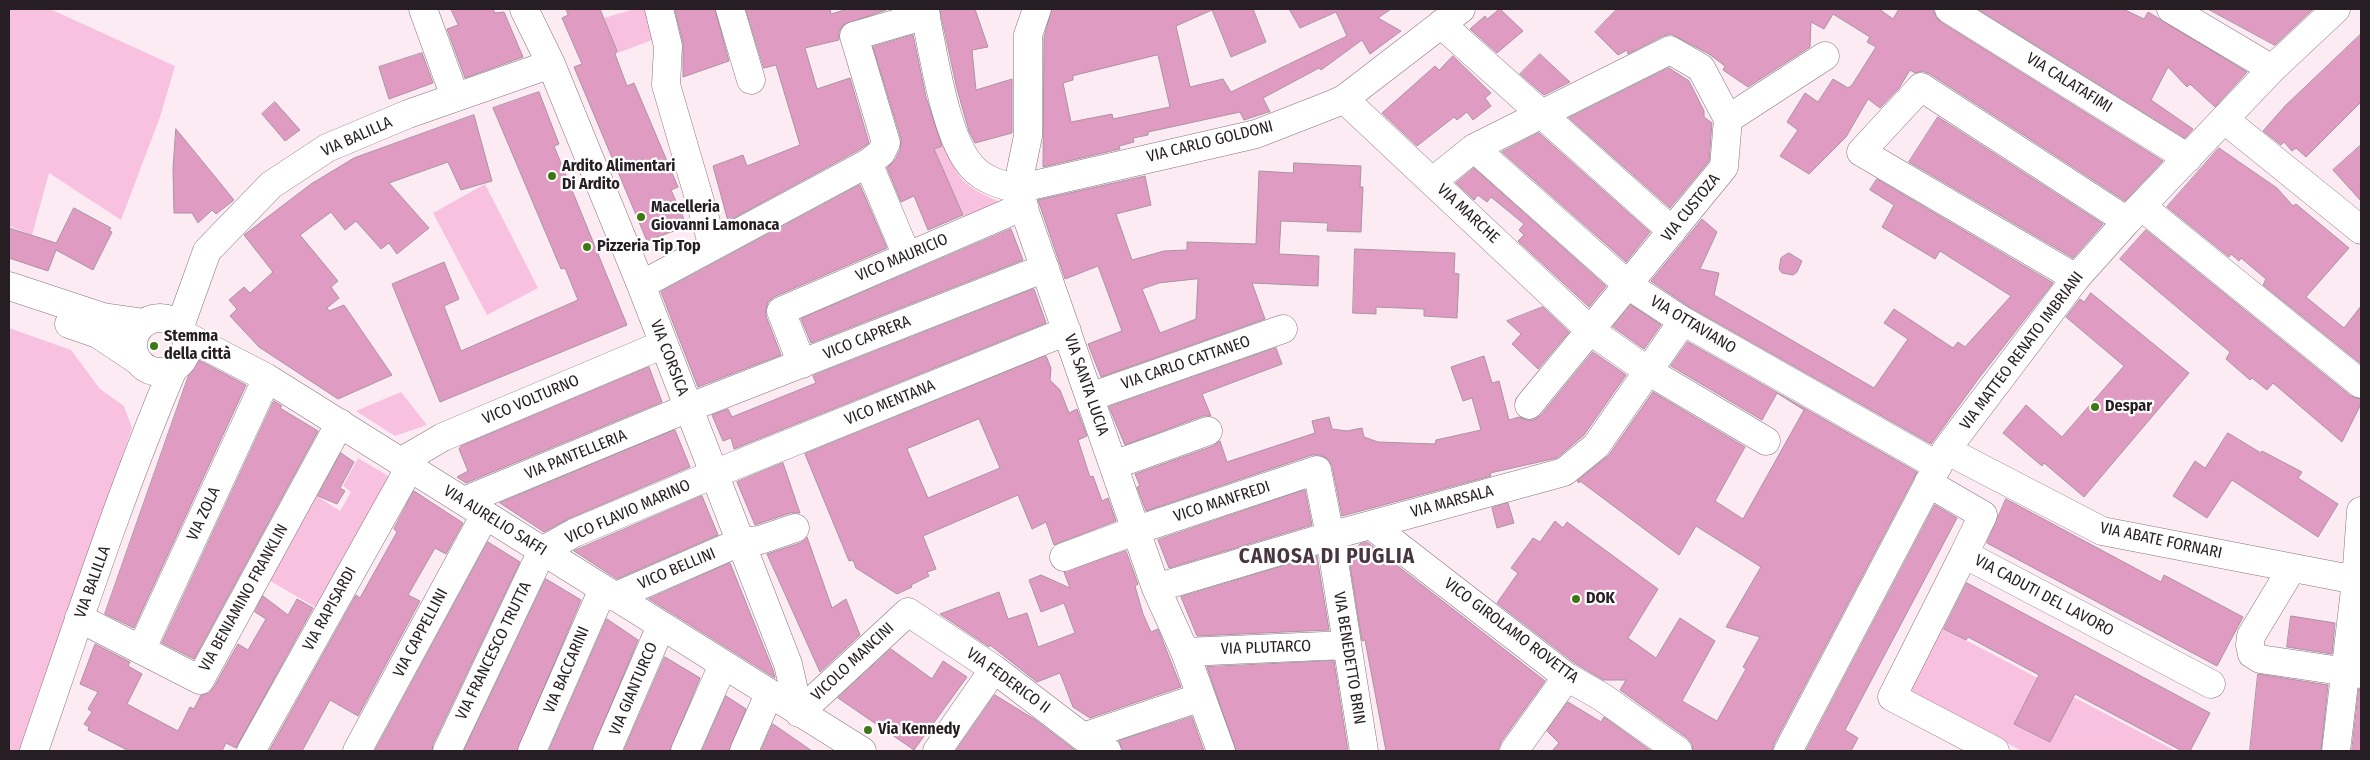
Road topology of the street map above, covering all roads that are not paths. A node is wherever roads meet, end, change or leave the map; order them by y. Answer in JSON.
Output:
{"nodes":[{"id":1,"x":423,"y":9,"type":"edge"},
{"id":2,"x":524,"y":9,"type":"edge"},
{"id":3,"x":659,"y":9,"type":"edge"},
{"id":4,"x":730,"y":9,"type":"edge"},
{"id":5,"x":1036,"y":9,"type":"edge"},
{"id":6,"x":1950,"y":9,"type":"edge"},
{"id":7,"x":2336,"y":9,"type":"edge"},
{"id":8,"x":925,"y":12,"type":"edge"},
{"id":9,"x":2189,"y":13,"type":"edge"},
{"id":10,"x":1451,"y":16,"type":"edge"},
{"id":11,"x":1826,"y":56,"type":"dead end"},
{"id":12,"x":551,"y":64,"type":"junction"},
{"id":13,"x":2272,"y":70,"type":"junction"},
{"id":14,"x":750,"y":80,"type":"dead end"},
{"id":15,"x":455,"y":97,"type":"junction"},
{"id":16,"x":1344,"y":99,"type":"junction"},
{"id":17,"x":1542,"y":114,"type":"junction"},
{"id":18,"x":1728,"y":119,"type":"junction"},
{"id":19,"x":2225,"y":120,"type":"junction"},
{"id":20,"x":1474,"y":148,"type":"junction"},
{"id":21,"x":2188,"y":158,"type":"junction"},
{"id":22,"x":868,"y":163,"type":"junction"},
{"id":23,"x":1433,"y":181,"type":"junction"},
{"id":24,"x":1021,"y":198,"type":"junction"},
{"id":25,"x":2134,"y":213,"type":"junction"},
{"id":26,"x":2361,"y":230,"type":"edge"},
{"id":27,"x":1672,"y":231,"type":"junction"},
{"id":28,"x":713,"y":246,"type":"junction"},
{"id":29,"x":907,"y":256,"type":"junction"},
{"id":30,"x":1045,"y":268,"type":"junction"},
{"id":31,"x":2076,"y":278,"type":"junction"},
{"id":32,"x":641,"y":285,"type":"junction"},
{"id":33,"x":1628,"y":285,"type":"junction"},
{"id":34,"x":9,"y":286,"type":"edge"},
{"id":35,"x":9,"y":305,"type":"edge"},
{"id":36,"x":1683,"y":321,"type":"junction"},
{"id":37,"x":170,"y":326,"type":"junction"},
{"id":38,"x":1283,"y":329,"type":"dead end"},
{"id":39,"x":1067,"y":331,"type":"junction"},
{"id":40,"x":1591,"y":331,"type":"junction"},
{"id":41,"x":664,"y":344,"type":"junction"},
{"id":42,"x":802,"y":364,"type":"junction"},
{"id":43,"x":154,"y":367,"type":"junction"},
{"id":44,"x":1648,"y":371,"type":"junction"},
{"id":45,"x":267,"y":378,"type":"junction"},
{"id":46,"x":2361,"y":384,"type":"edge"},
{"id":47,"x":1090,"y":397,"type":"junction"},
{"id":48,"x":1529,"y":405,"type":"dead end"},
{"id":49,"x":688,"y":408,"type":"junction"},
{"id":50,"x":340,"y":423,"type":"junction"},
{"id":51,"x":1208,"y":432,"type":"dead end"},
{"id":52,"x":1766,"y":441,"type":"dead end"},
{"id":53,"x":405,"y":465,"type":"junction"},
{"id":54,"x":1114,"y":465,"type":"junction"},
{"id":55,"x":1937,"y":467,"type":"junction"},
{"id":56,"x":714,"y":474,"type":"junction"},
{"id":57,"x":474,"y":508,"type":"junction"},
{"id":58,"x":2361,"y":511,"type":"edge"},
{"id":59,"x":1371,"y":524,"type":"junction"},
{"id":60,"x":795,"y":528,"type":"dead end"},
{"id":61,"x":1137,"y":530,"type":"junction"},
{"id":62,"x":1330,"y":536,"type":"junction"},
{"id":63,"x":740,"y":542,"type":"junction"},
{"id":64,"x":542,"y":551,"type":"junction"},
{"id":65,"x":1964,"y":554,"type":"junction"},
{"id":66,"x":1064,"y":557,"type":"dead end"},
{"id":67,"x":2292,"y":568,"type":"junction"},
{"id":68,"x":2358,"y":581,"type":"edge"},
{"id":69,"x":1156,"y":588,"type":"junction"},
{"id":70,"x":608,"y":593,"type":"junction"},
{"id":71,"x":908,"y":612,"type":"joint"},
{"id":72,"x":80,"y":618,"type":"junction"},
{"id":73,"x":661,"y":626,"type":"junction"},
{"id":74,"x":1347,"y":645,"type":"junction"},
{"id":75,"x":141,"y":650,"type":"junction"},
{"id":76,"x":1185,"y":652,"type":"junction"},
{"id":77,"x":723,"y":665,"type":"junction"},
{"id":78,"x":994,"y":669,"type":"junction"},
{"id":79,"x":2353,"y":673,"type":"edge"},
{"id":80,"x":1567,"y":677,"type":"junction"},
{"id":81,"x":2211,"y":684,"type":"dead end"},
{"id":82,"x":769,"y":694,"type":"junction"},
{"id":83,"x":1201,"y":697,"type":"junction"},
{"id":84,"x":799,"y":713,"type":"junction"},
{"id":85,"x":1098,"y":747,"type":"edge"},
{"id":86,"x":34,"y":751,"type":"edge"},
{"id":87,"x":251,"y":751,"type":"edge"},
{"id":88,"x":356,"y":751,"type":"edge"},
{"id":89,"x":447,"y":751,"type":"edge"},
{"id":90,"x":532,"y":751,"type":"edge"},
{"id":91,"x":607,"y":751,"type":"edge"},
{"id":92,"x":685,"y":751,"type":"edge"},
{"id":93,"x":744,"y":751,"type":"edge"},
{"id":94,"x":862,"y":751,"type":"edge"},
{"id":95,"x":937,"y":751,"type":"edge"},
{"id":96,"x":1221,"y":751,"type":"edge"},
{"id":97,"x":1364,"y":751,"type":"edge"},
{"id":98,"x":1514,"y":751,"type":"edge"},
{"id":99,"x":1678,"y":751,"type":"edge"},
{"id":100,"x":1788,"y":751,"type":"edge"},
{"id":101,"x":1995,"y":751,"type":"edge"},
{"id":102,"x":2336,"y":751,"type":"edge"}],
"edges":[{"from":1,"to":15,"type":"street"},
{"from":2,"to":12,"type":"street","name":"VIA CORSICA"},
{"from":3,"to":28,"type":"street"},
{"from":4,"to":14,"type":"street"},
{"from":5,"to":24,"type":"street","name":"VIA SANTA LUCIA"},
{"from":6,"to":21,"type":"street","name":"VIA CALATAFIMI"},
{"from":7,"to":13,"type":"street","name":"VIA MATTEO RENATO IMBRIANI"},
{"from":8,"to":22,"type":"street"},
{"from":8,"to":24,"type":"street"},
{"from":9,"to":13,"type":"street"},
{"from":10,"to":16,"type":"street","name":"VIA CARLO GOLDONI"},
{"from":10,"to":17,"type":"street"},
{"from":11,"to":18,"type":"street"},
{"from":12,"to":15,"type":"street","name":"VIA BALILLA"},
{"from":12,"to":32,"type":"street","name":"VIA CORSICA"},
{"from":13,"to":19,"type":"street","name":"VIA MATTEO RENATO IMBRIANI"},
{"from":15,"to":37,"type":"street","name":"VIA BALILLA"},
{"from":16,"to":23,"type":"street","name":"VIA MARCHE"},
{"from":16,"to":24,"type":"street","name":"VIA CARLO GOLDONI"},
{"from":17,"to":18,"type":"street"},
{"from":17,"to":20,"type":"street"},
{"from":17,"to":27,"type":"street"},
{"from":18,"to":27,"type":"street","name":"VIA CUSTOZA"},
{"from":19,"to":21,"type":"street","name":"VIA MATTEO RENATO IMBRIANI"},
{"from":19,"to":26,"type":"street"},
{"from":20,"to":23,"type":"street"},
{"from":20,"to":33,"type":"street","name":"VIA OTTAVIANO"},
{"from":21,"to":25,"type":"street","name":"VIA MATTEO RENATO IMBRIANI"},
{"from":22,"to":28,"type":"street"},
{"from":22,"to":29,"type":"street"},
{"from":23,"to":40,"type":"street","name":"VIA MARCHE"},
{"from":24,"to":29,"type":"street","name":"VICO MAURICIO"},
{"from":24,"to":30,"type":"street","name":"VIA SANTA LUCIA"},
{"from":25,"to":31,"type":"street","name":"VIA MATTEO RENATO IMBRIANI"},
{"from":25,"to":31,"type":"street"},
{"from":25,"to":46,"type":"street"},
{"from":27,"to":33,"type":"street","name":"VIA CUSTOZA"},
{"from":28,"to":32,"type":"street"},
{"from":29,"to":42,"type":"street","name":"VICO MAURICIO"},
{"from":30,"to":39,"type":"street","name":"VIA SANTA LUCIA"},
{"from":30,"to":42,"type":"street","name":"VICO CAPRERA"},
{"from":31,"to":55,"type":"street","name":"VIA MATTEO RENATO IMBRIANI"},
{"from":32,"to":41,"type":"street","name":"VIA CORSICA"},
{"from":33,"to":36,"type":"street","name":"VIA OTTAVIANO"},
{"from":33,"to":40,"type":"street","name":"VIA CUSTOZA"},
{"from":34,"to":37,"type":"street"},
{"from":35,"to":43,"type":"street"},
{"from":36,"to":44,"type":"street","name":"VIA MARSALA"},
{"from":36,"to":55,"type":"street","name":"VIA OTTAVIANO"},
{"from":37,"to":43,"type":"street"},
{"from":37,"to":43,"type":"street"},
{"from":37,"to":45,"type":"street","name":"VIA AURELIO SAFFI"},
{"from":38,"to":47,"type":"street","name":"VIA CARLO CATTANEO"},
{"from":39,"to":47,"type":"street","name":"VIA SANTA LUCIA"},
{"from":39,"to":56,"type":"street","name":"VICO MENTANA"},
{"from":40,"to":44,"type":"street","name":"VIA MARCHE"},
{"from":40,"to":48,"type":"street","name":"VIA CUSTOZA"},
{"from":41,"to":49,"type":"street","name":"VIA CORSICA"},
{"from":41,"to":53,"type":"street","name":"VICO VOLTURNO"},
{"from":42,"to":49,"type":"street","name":"VICO CAPRERA"},
{"from":43,"to":72,"type":"street","name":"VIA BALILLA"},
{"from":44,"to":52,"type":"street","name":"VIA MARCHE"},
{"from":44,"to":59,"type":"street","name":"VIA MARSALA"},
{"from":45,"to":50,"type":"street","name":"VIA AURELIO SAFFI"},
{"from":45,"to":75,"type":"street","name":"VIA ZOLA"},
{"from":47,"to":54,"type":"street","name":"VIA SANTA LUCIA"},
{"from":49,"to":56,"type":"street","name":"VIA CORSICA"},
{"from":49,"to":57,"type":"street","name":"VIA PANTELLERIA"},
{"from":50,"to":53,"type":"street","name":"VIA AURELIO SAFFI"},
{"from":50,"to":75,"type":"street","name":"VIA BENIAMINO FRANKLIN"},
{"from":51,"to":54,"type":"street"},
{"from":53,"to":57,"type":"street","name":"VIA AURELIO SAFFI"},
{"from":53,"to":87,"type":"street","name":"VIA RAPISARDI"},
{"from":54,"to":61,"type":"street","name":"VIA SANTA LUCIA"},
{"from":55,"to":65,"type":"street"},
{"from":55,"to":67,"type":"street","name":"VIA ABATE FORNARI"},
{"from":55,"to":100,"type":"street","name":"VIA MATTEO RENATO IMBRIANI"},
{"from":56,"to":63,"type":"street","name":"VIA CORSICA"},
{"from":56,"to":64,"type":"street","name":"VICO FLAVIO MARINO"},
{"from":57,"to":64,"type":"street","name":"VIA AURELIO SAFFI"},
{"from":57,"to":88,"type":"street","name":"VIA CAPPELLINI"},
{"from":58,"to":68,"type":"street"},
{"from":59,"to":62,"type":"street","name":"VIA MARSALA"},
{"from":59,"to":80,"type":"street","name":"VICO GIROLAMO ROVETTA"},
{"from":60,"to":63,"type":"street","name":"VICO BELLINI"},
{"from":61,"to":62,"type":"street","name":"VICO MANFREDI"},
{"from":61,"to":66,"type":"street","name":"VICO MANFREDI"},
{"from":61,"to":69,"type":"street","name":"VIA SANTA LUCIA"},
{"from":62,"to":69,"type":"street","name":"VIA MARSALA"},
{"from":62,"to":74,"type":"street","name":"VIA BENEDETTO BRIN"},
{"from":63,"to":70,"type":"street","name":"VICO BELLINI"},
{"from":63,"to":84,"type":"street","name":"VIA CORSICA"},
{"from":64,"to":70,"type":"street","name":"VIA AURELIO SAFFI"},
{"from":64,"to":89,"type":"street","name":"VIA FRANCESCO TRUTTA"},
{"from":65,"to":81,"type":"street","name":"VIA CADUTI DEL LAVORO"},
{"from":65,"to":101,"type":"street","name":"VIA CADUTI DEL LAVORO"},
{"from":67,"to":68,"type":"street","name":"VIA ABATE FORNARI"},
{"from":67,"to":79,"type":"street"},
{"from":68,"to":79,"type":"street"},
{"from":69,"to":76,"type":"street","name":"VIA SANTA LUCIA"},
{"from":70,"to":73,"type":"street","name":"VIA AURELIO SAFFI"},
{"from":70,"to":90,"type":"street","name":"VIA BACCARINI"},
{"from":71,"to":78,"type":"street","name":"VIA FEDERICO II"},
{"from":71,"to":84,"type":"street","name":"VICOLO MANCINI"},
{"from":72,"to":75,"type":"street","name":"VIA BENIAMINO FRANKLIN"},
{"from":72,"to":86,"type":"street","name":"VIA BALILLA"},
{"from":73,"to":77,"type":"street","name":"VIA AURELIO SAFFI"},
{"from":73,"to":91,"type":"street","name":"VIA GIANTURCO"},
{"from":74,"to":76,"type":"street","name":"VIA PLUTARCO"},
{"from":74,"to":97,"type":"street","name":"VIA BENEDETTO BRIN"},
{"from":76,"to":83,"type":"street","name":"VIA SANTA LUCIA"},
{"from":77,"to":82,"type":"street","name":"VIA AURELIO SAFFI"},
{"from":77,"to":92,"type":"street"},
{"from":78,"to":85,"type":"street","name":"VIA FEDERICO II"},
{"from":78,"to":95,"type":"street"},
{"from":79,"to":102,"type":"street"},
{"from":80,"to":98,"type":"street"},
{"from":80,"to":99,"type":"street","name":"VICO GIROLAMO ROVETTA"},
{"from":82,"to":84,"type":"street","name":"VIA AURELIO SAFFI"},
{"from":82,"to":93,"type":"street"},
{"from":83,"to":85,"type":"street"},
{"from":83,"to":96,"type":"street","name":"VIA SANTA LUCIA"},
{"from":84,"to":94,"type":"street","name":"VIA AURELIO SAFFI"}]}
